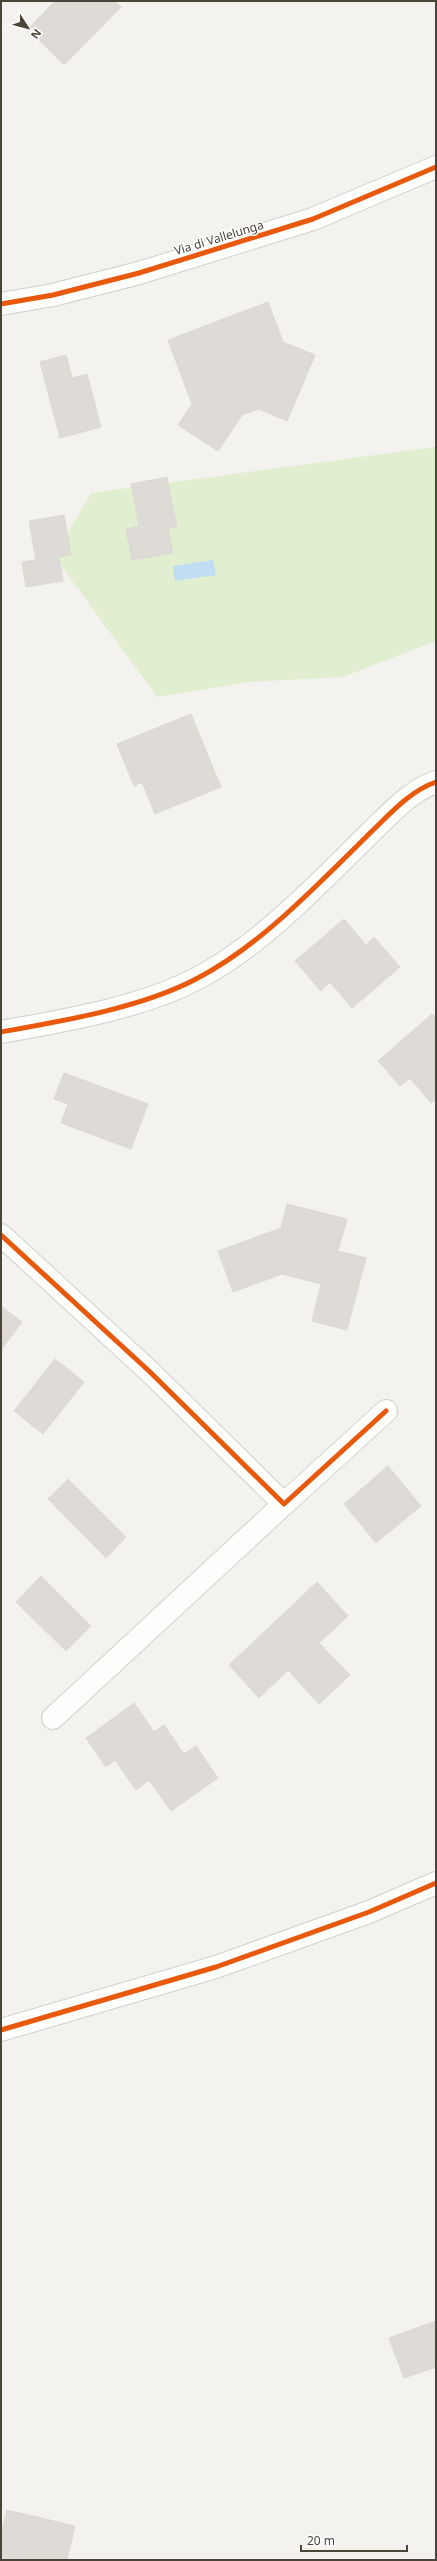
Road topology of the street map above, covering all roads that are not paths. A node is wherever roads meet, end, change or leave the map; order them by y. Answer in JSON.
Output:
{"nodes":[{"id":1,"x":436,"y":167,"type":"edge"},
{"id":2,"x":1,"y":304,"type":"edge"},
{"id":3,"x":436,"y":782,"type":"edge"},
{"id":4,"x":1,"y":1032,"type":"edge"},
{"id":5,"x":1,"y":1235,"type":"edge"},
{"id":6,"x":386,"y":1411,"type":"dead end"},
{"id":7,"x":284,"y":1504,"type":"junction"},
{"id":8,"x":53,"y":1718,"type":"dead end"},
{"id":9,"x":436,"y":1883,"type":"edge"},
{"id":10,"x":1,"y":2030,"type":"edge"}],
"edges":[{"from":1,"to":2,"type":"street","name":"Via di Vallelunga"},
{"from":3,"to":4,"type":"street"},
{"from":5,"to":7,"type":"street"},
{"from":6,"to":7,"type":"street"},
{"from":7,"to":8,"type":"street"},
{"from":9,"to":10,"type":"street"}]}
